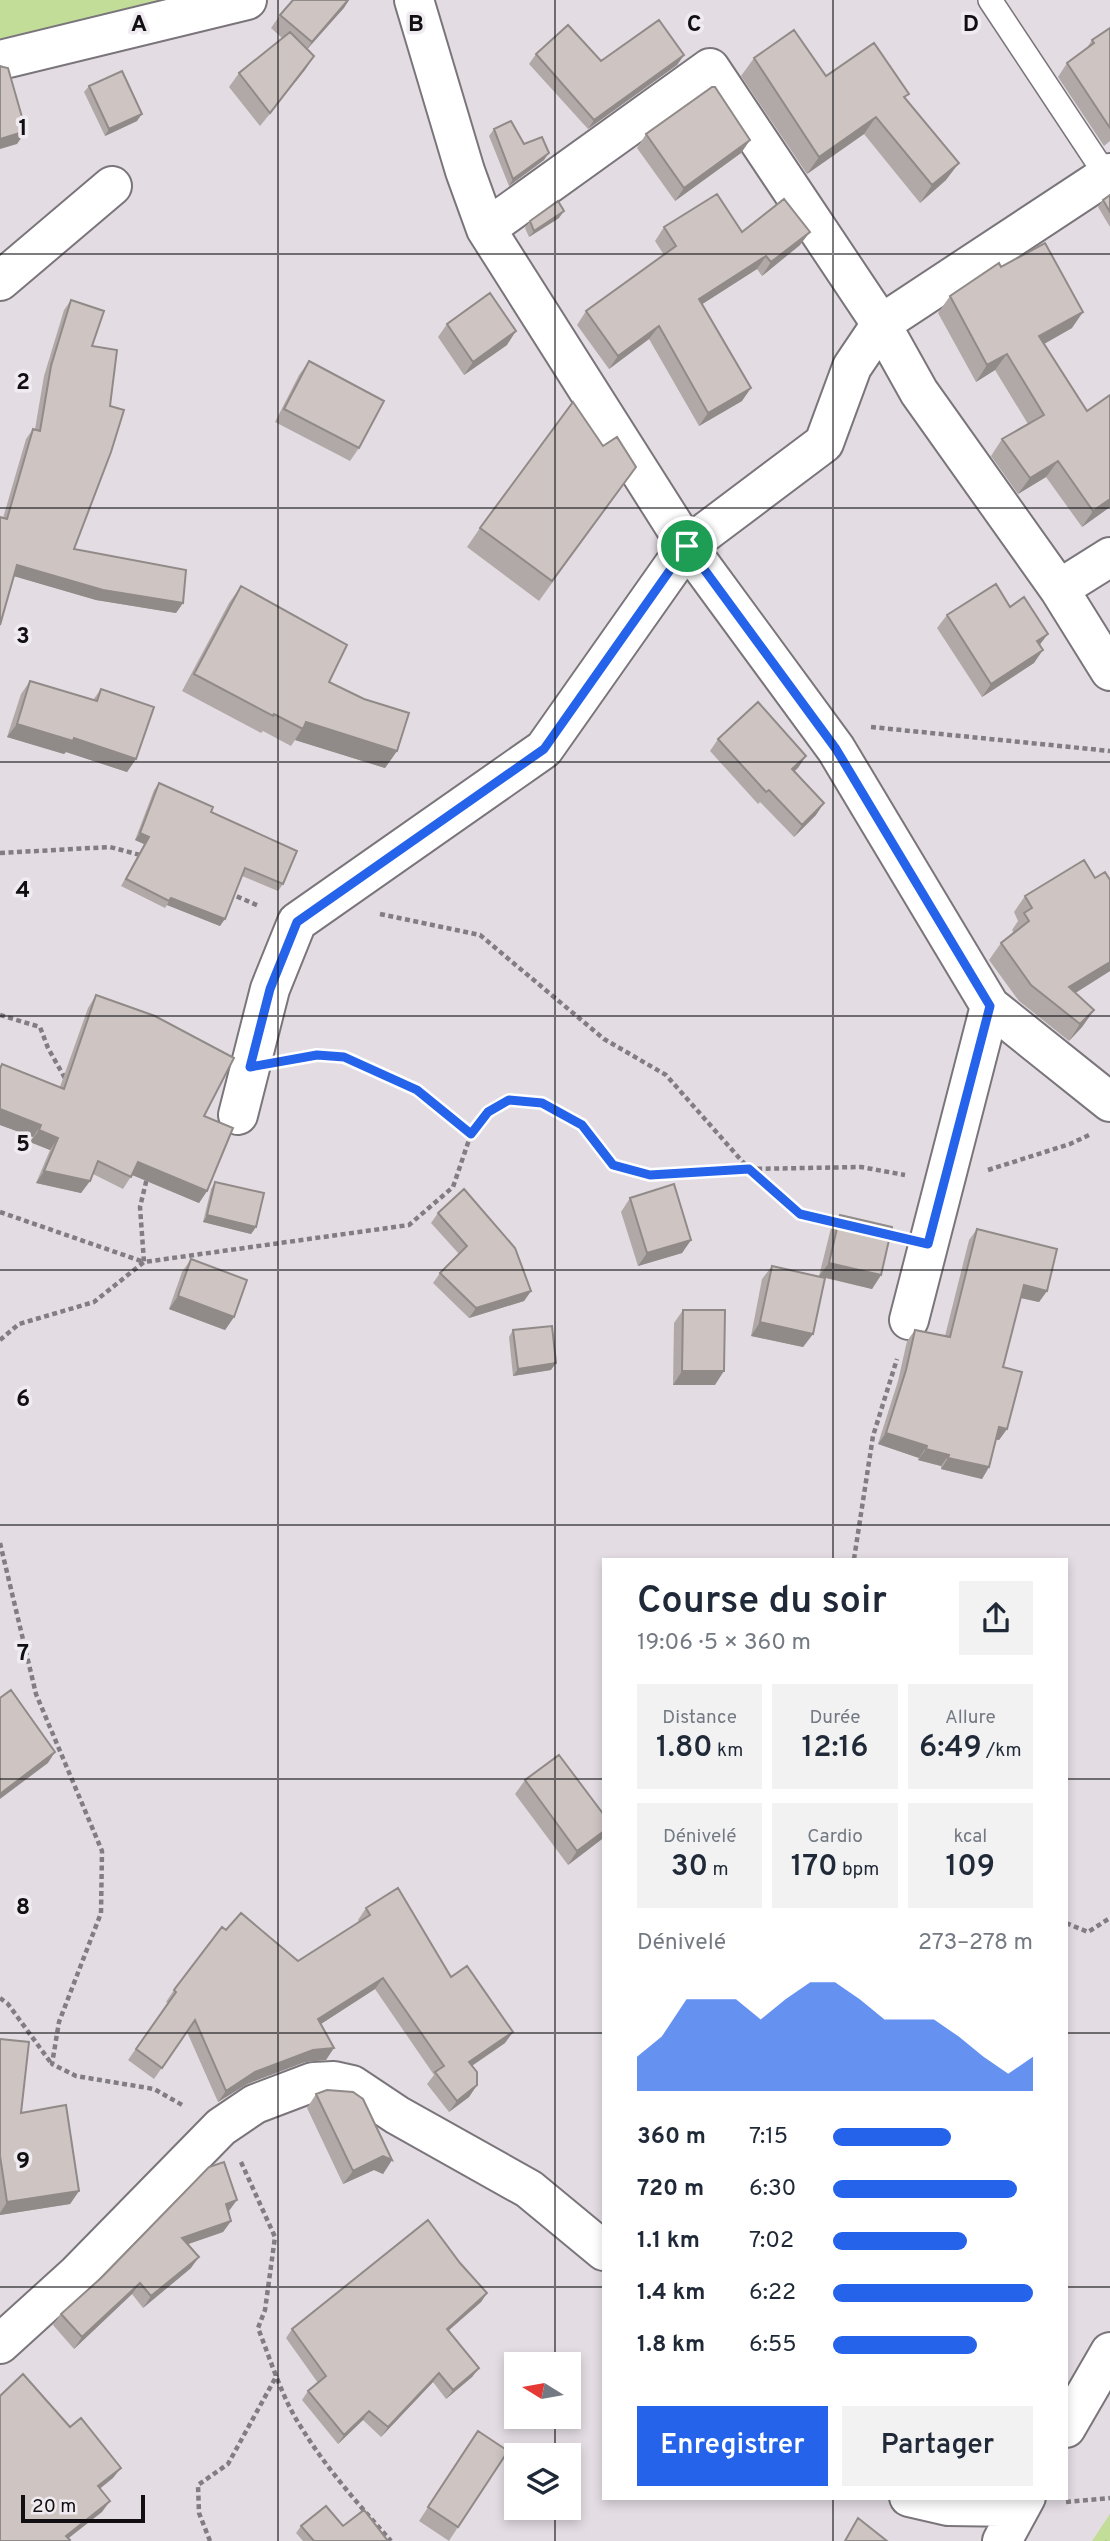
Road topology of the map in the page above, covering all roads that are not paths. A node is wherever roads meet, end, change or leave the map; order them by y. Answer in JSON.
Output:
{"nodes":[{"id":1,"x":247,"y":0,"type":"edge"},
{"id":2,"x":414,"y":0,"type":"edge"},
{"id":3,"x":990,"y":0,"type":"edge"},
{"id":4,"x":0,"y":60,"type":"edge"},
{"id":5,"x":1108,"y":174,"type":"edge"},
{"id":6,"x":112,"y":186,"type":"dead end"},
{"id":7,"x":486,"y":229,"type":"junction"},
{"id":8,"x":0,"y":281,"type":"edge"},
{"id":9,"x":881,"y":324,"type":"junction"},
{"id":10,"x":687,"y":546,"type":"junction"},
{"id":11,"x":1110,"y":556,"type":"edge"},
{"id":12,"x":1059,"y":589,"type":"junction"},
{"id":13,"x":1110,"y":671,"type":"edge"},
{"id":14,"x":990,"y":1006,"type":"junction"},
{"id":15,"x":238,"y":1115,"type":"dead end"},
{"id":16,"x":1105,"y":1115,"type":"edge"},
{"id":17,"x":909,"y":1320,"type":"road end"},
{"id":18,"x":602,"y":2249,"type":"edge"},
{"id":19,"x":0,"y":2344,"type":"edge"},
{"id":20,"x":1110,"y":2352,"type":"edge"},
{"id":21,"x":1068,"y":2425,"type":"edge"},
{"id":22,"x":922,"y":2500,"type":"edge"},
{"id":23,"x":1023,"y":2502,"type":"edge"},
{"id":24,"x":1003,"y":2541,"type":"edge"}],
"edges":[{"from":1,"to":4,"type":"street"},
{"from":2,"to":7,"type":"street"},
{"from":3,"to":5,"type":"lane"},
{"from":5,"to":9,"type":"street"},
{"from":6,"to":8,"type":"street"},
{"from":7,"to":9,"type":"street"},
{"from":7,"to":10,"type":"street"},
{"from":9,"to":10,"type":"street"},
{"from":9,"to":12,"type":"street"},
{"from":10,"to":14,"type":"street"},
{"from":10,"to":15,"type":"street"},
{"from":11,"to":12,"type":"street"},
{"from":12,"to":13,"type":"street"},
{"from":14,"to":16,"type":"street"},
{"from":14,"to":17,"type":"street"},
{"from":18,"to":19,"type":"street"},
{"from":20,"to":21,"type":"street"},
{"from":22,"to":23,"type":"street"},
{"from":23,"to":24,"type":"street"}]}
